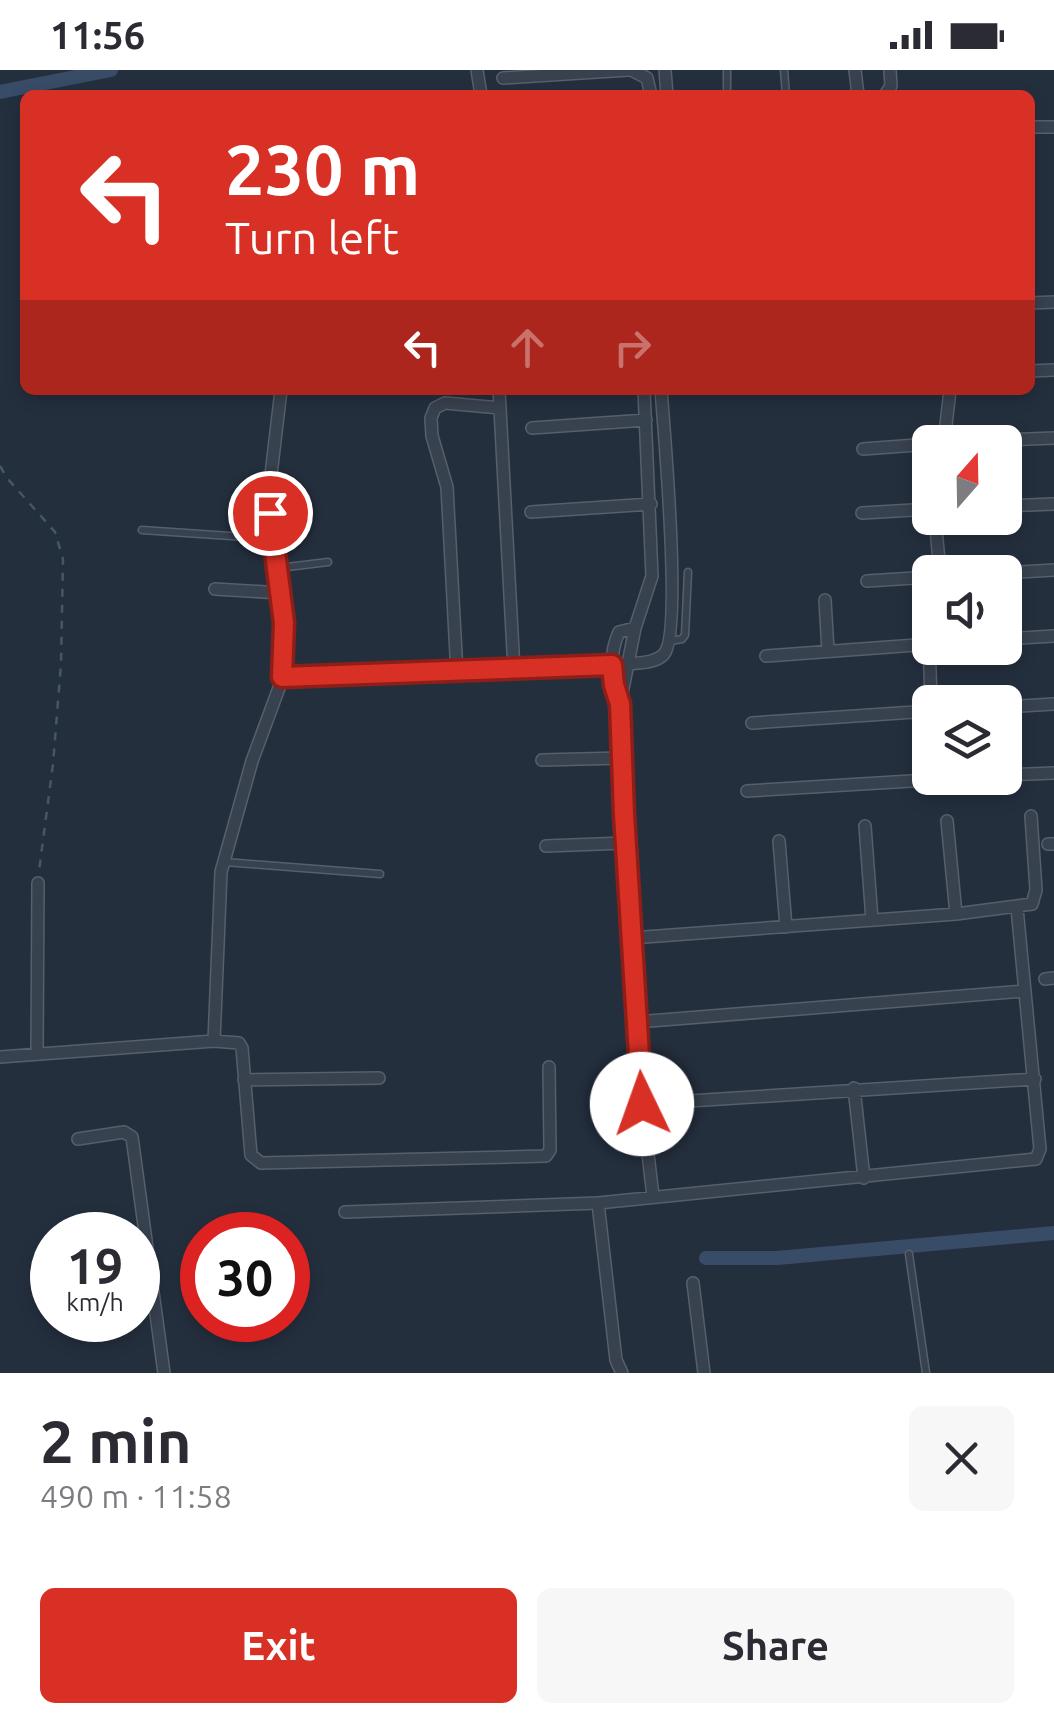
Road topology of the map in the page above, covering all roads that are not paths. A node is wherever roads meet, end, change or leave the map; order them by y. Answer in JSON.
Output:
{"nodes":[{"id":1,"x":629,"y":70,"type":"edge"},
{"id":2,"x":503,"y":78,"type":"dead end"},
{"id":3,"x":649,"y":90,"type":"edge"},
{"id":4,"x":278,"y":395,"type":"edge"},
{"id":5,"x":500,"y":395,"type":"edge"},
{"id":6,"x":644,"y":395,"type":"edge"},
{"id":7,"x":661,"y":395,"type":"edge"},
{"id":8,"x":949,"y":395,"type":"edge"},
{"id":9,"x":500,"y":408,"type":"junction"},
{"id":10,"x":646,"y":420,"type":"junction"},
{"id":11,"x":946,"y":425,"type":"edge"},
{"id":12,"x":532,"y":428,"type":"dead end"},
{"id":13,"x":1054,"y":438,"type":"edge"},
{"id":14,"x":1022,"y":439,"type":"edge"},
{"id":15,"x":912,"y":445,"type":"edge"},
{"id":16,"x":863,"y":449,"type":"dead end"},
{"id":17,"x":651,"y":504,"type":"junction"},
{"id":18,"x":1054,"y":504,"type":"edge"},
{"id":19,"x":1022,"y":505,"type":"edge"},
{"id":20,"x":912,"y":510,"type":"edge"},
{"id":21,"x":530,"y":512,"type":"dead end"},
{"id":22,"x":862,"y":513,"type":"dead end"},
{"id":23,"x":142,"y":530,"type":"dead end"},
{"id":24,"x":274,"y":539,"type":"junction"},
{"id":25,"x":328,"y":562,"type":"dead end"},
{"id":26,"x":278,"y":568,"type":"junction"},
{"id":27,"x":1054,"y":570,"type":"edge"},
{"id":28,"x":688,"y":572,"type":"dead end"},
{"id":29,"x":1022,"y":572,"type":"edge"},
{"id":30,"x":912,"y":578,"type":"edge"},
{"id":31,"x":867,"y":581,"type":"dead end"},
{"id":32,"x":215,"y":589,"type":"dead end"},
{"id":33,"x":281,"y":593,"type":"junction"},
{"id":34,"x":825,"y":600,"type":"dead end"},
{"id":35,"x":635,"y":628,"type":"junction"},
{"id":36,"x":1054,"y":636,"type":"edge"},
{"id":37,"x":1022,"y":638,"type":"edge"},
{"id":38,"x":670,"y":641,"type":"junction"},
{"id":39,"x":912,"y":645,"type":"edge"},
{"id":40,"x":828,"y":650,"type":"junction"},
{"id":41,"x":766,"y":656,"type":"dead end"},
{"id":42,"x":628,"y":664,"type":"junction"},
{"id":43,"x":612,"y":665,"type":"junction"},
{"id":44,"x":514,"y":670,"type":"junction"},
{"id":45,"x":457,"y":672,"type":"junction"},
{"id":46,"x":282,"y":677,"type":"junction"},
{"id":47,"x":620,"y":704,"type":"junction"},
{"id":48,"x":1054,"y":704,"type":"edge"},
{"id":49,"x":1022,"y":706,"type":"edge"},
{"id":50,"x":912,"y":713,"type":"edge"},
{"id":51,"x":752,"y":723,"type":"dead end"},
{"id":52,"x":621,"y":758,"type":"junction"},
{"id":53,"x":542,"y":760,"type":"dead end"},
{"id":54,"x":1054,"y":772,"type":"edge"},
{"id":55,"x":1022,"y":774,"type":"edge"},
{"id":56,"x":912,"y":780,"type":"edge"},
{"id":57,"x":747,"y":791,"type":"dead end"},
{"id":58,"x":1031,"y":816,"type":"dead end"},
{"id":59,"x":947,"y":821,"type":"dead end"},
{"id":60,"x":865,"y":826,"type":"dead end"},
{"id":61,"x":779,"y":840,"type":"dead end"},
{"id":62,"x":625,"y":842,"type":"junction"},
{"id":63,"x":546,"y":846,"type":"dead end"},
{"id":64,"x":225,"y":862,"type":"junction"},
{"id":65,"x":380,"y":874,"type":"dead end"},
{"id":66,"x":38,"y":883,"type":"road end"},
{"id":67,"x":1016,"y":908,"type":"junction"},
{"id":68,"x":956,"y":914,"type":"junction"},
{"id":69,"x":872,"y":920,"type":"junction"},
{"id":70,"x":786,"y":926,"type":"junction"},
{"id":71,"x":631,"y":938,"type":"junction"},
{"id":72,"x":1025,"y":991,"type":"junction"},
{"id":73,"x":637,"y":1022,"type":"junction"},
{"id":74,"x":214,"y":1041,"type":"junction"},
{"id":75,"x":38,"y":1054,"type":"junction"},
{"id":76,"x":0,"y":1057,"type":"edge"},
{"id":77,"x":549,"y":1067,"type":"dead end"},
{"id":78,"x":380,"y":1078,"type":"dead end"},
{"id":79,"x":1035,"y":1078,"type":"junction"},
{"id":80,"x":244,"y":1080,"type":"junction"},
{"id":81,"x":854,"y":1088,"type":"junction"},
{"id":82,"x":642,"y":1104,"type":"junction"},
{"id":83,"x":78,"y":1138,"type":"dead end"},
{"id":84,"x":864,"y":1178,"type":"junction"},
{"id":85,"x":653,"y":1196,"type":"junction"},
{"id":86,"x":598,"y":1203,"type":"junction"},
{"id":87,"x":346,"y":1212,"type":"dead end"},
{"id":88,"x":909,"y":1254,"type":"dead end"},
{"id":89,"x":693,"y":1283,"type":"dead end"},
{"id":90,"x":614,"y":1366,"type":"edge"},
{"id":91,"x":164,"y":1373,"type":"edge"},
{"id":92,"x":622,"y":1373,"type":"edge"},
{"id":93,"x":704,"y":1373,"type":"edge"},
{"id":94,"x":926,"y":1373,"type":"edge"}],
"edges":[{"from":1,"to":2,"type":"street"},
{"from":1,"to":3,"type":"street"},
{"from":4,"to":24,"type":"street"},
{"from":5,"to":9,"type":"street"},
{"from":6,"to":10,"type":"street"},
{"from":7,"to":38,"type":"street"},
{"from":8,"to":11,"type":"street"},
{"from":9,"to":44,"type":"street"},
{"from":9,"to":45,"type":"street"},
{"from":10,"to":12,"type":"street"},
{"from":10,"to":17,"type":"street"},
{"from":13,"to":14,"type":"street"},
{"from":15,"to":16,"type":"street"},
{"from":17,"to":21,"type":"street"},
{"from":17,"to":35,"type":"street"},
{"from":18,"to":19,"type":"street"},
{"from":20,"to":22,"type":"street"},
{"from":23,"to":24,"type":"lane"},
{"from":24,"to":26,"type":"street"},
{"from":25,"to":26,"type":"lane"},
{"from":26,"to":33,"type":"street"},
{"from":27,"to":29,"type":"street"},
{"from":28,"to":38,"type":"lane"},
{"from":30,"to":31,"type":"street"},
{"from":32,"to":33,"type":"street"},
{"from":33,"to":46,"type":"street"},
{"from":34,"to":40,"type":"street"},
{"from":35,"to":42,"type":"street"},
{"from":35,"to":43,"type":"street"},
{"from":36,"to":37,"type":"street"},
{"from":38,"to":42,"type":"street"},
{"from":39,"to":40,"type":"street"},
{"from":40,"to":41,"type":"street"},
{"from":42,"to":43,"type":"street"},
{"from":42,"to":47,"type":"street"},
{"from":43,"to":44,"type":"street"},
{"from":43,"to":47,"type":"street"},
{"from":44,"to":45,"type":"street"},
{"from":45,"to":46,"type":"street"},
{"from":46,"to":64,"type":"street"},
{"from":47,"to":52,"type":"street"},
{"from":48,"to":49,"type":"street"},
{"from":50,"to":51,"type":"street"},
{"from":52,"to":53,"type":"street"},
{"from":52,"to":62,"type":"street"},
{"from":54,"to":55,"type":"street"},
{"from":56,"to":57,"type":"street"},
{"from":58,"to":67,"type":"street"},
{"from":59,"to":68,"type":"street"},
{"from":60,"to":69,"type":"street"},
{"from":61,"to":70,"type":"street"},
{"from":62,"to":63,"type":"street"},
{"from":62,"to":71,"type":"street"},
{"from":64,"to":65,"type":"lane"},
{"from":64,"to":74,"type":"street"},
{"from":66,"to":75,"type":"street"},
{"from":67,"to":68,"type":"street"},
{"from":67,"to":72,"type":"street"},
{"from":68,"to":69,"type":"street"},
{"from":69,"to":70,"type":"street"},
{"from":70,"to":71,"type":"street"},
{"from":71,"to":73,"type":"street"},
{"from":72,"to":73,"type":"street"},
{"from":72,"to":79,"type":"street"},
{"from":73,"to":82,"type":"street"},
{"from":74,"to":75,"type":"street"},
{"from":74,"to":80,"type":"street"},
{"from":75,"to":76,"type":"street"},
{"from":77,"to":80,"type":"street"},
{"from":78,"to":80,"type":"street"},
{"from":79,"to":81,"type":"street"},
{"from":79,"to":84,"type":"street"},
{"from":81,"to":82,"type":"street"},
{"from":81,"to":84,"type":"street"},
{"from":82,"to":85,"type":"street"},
{"from":83,"to":91,"type":"street"},
{"from":84,"to":85,"type":"street"},
{"from":85,"to":86,"type":"street"},
{"from":86,"to":87,"type":"street"},
{"from":86,"to":90,"type":"street"},
{"from":88,"to":94,"type":"lane"},
{"from":89,"to":93,"type":"street"},
{"from":90,"to":92,"type":"street"}]}
